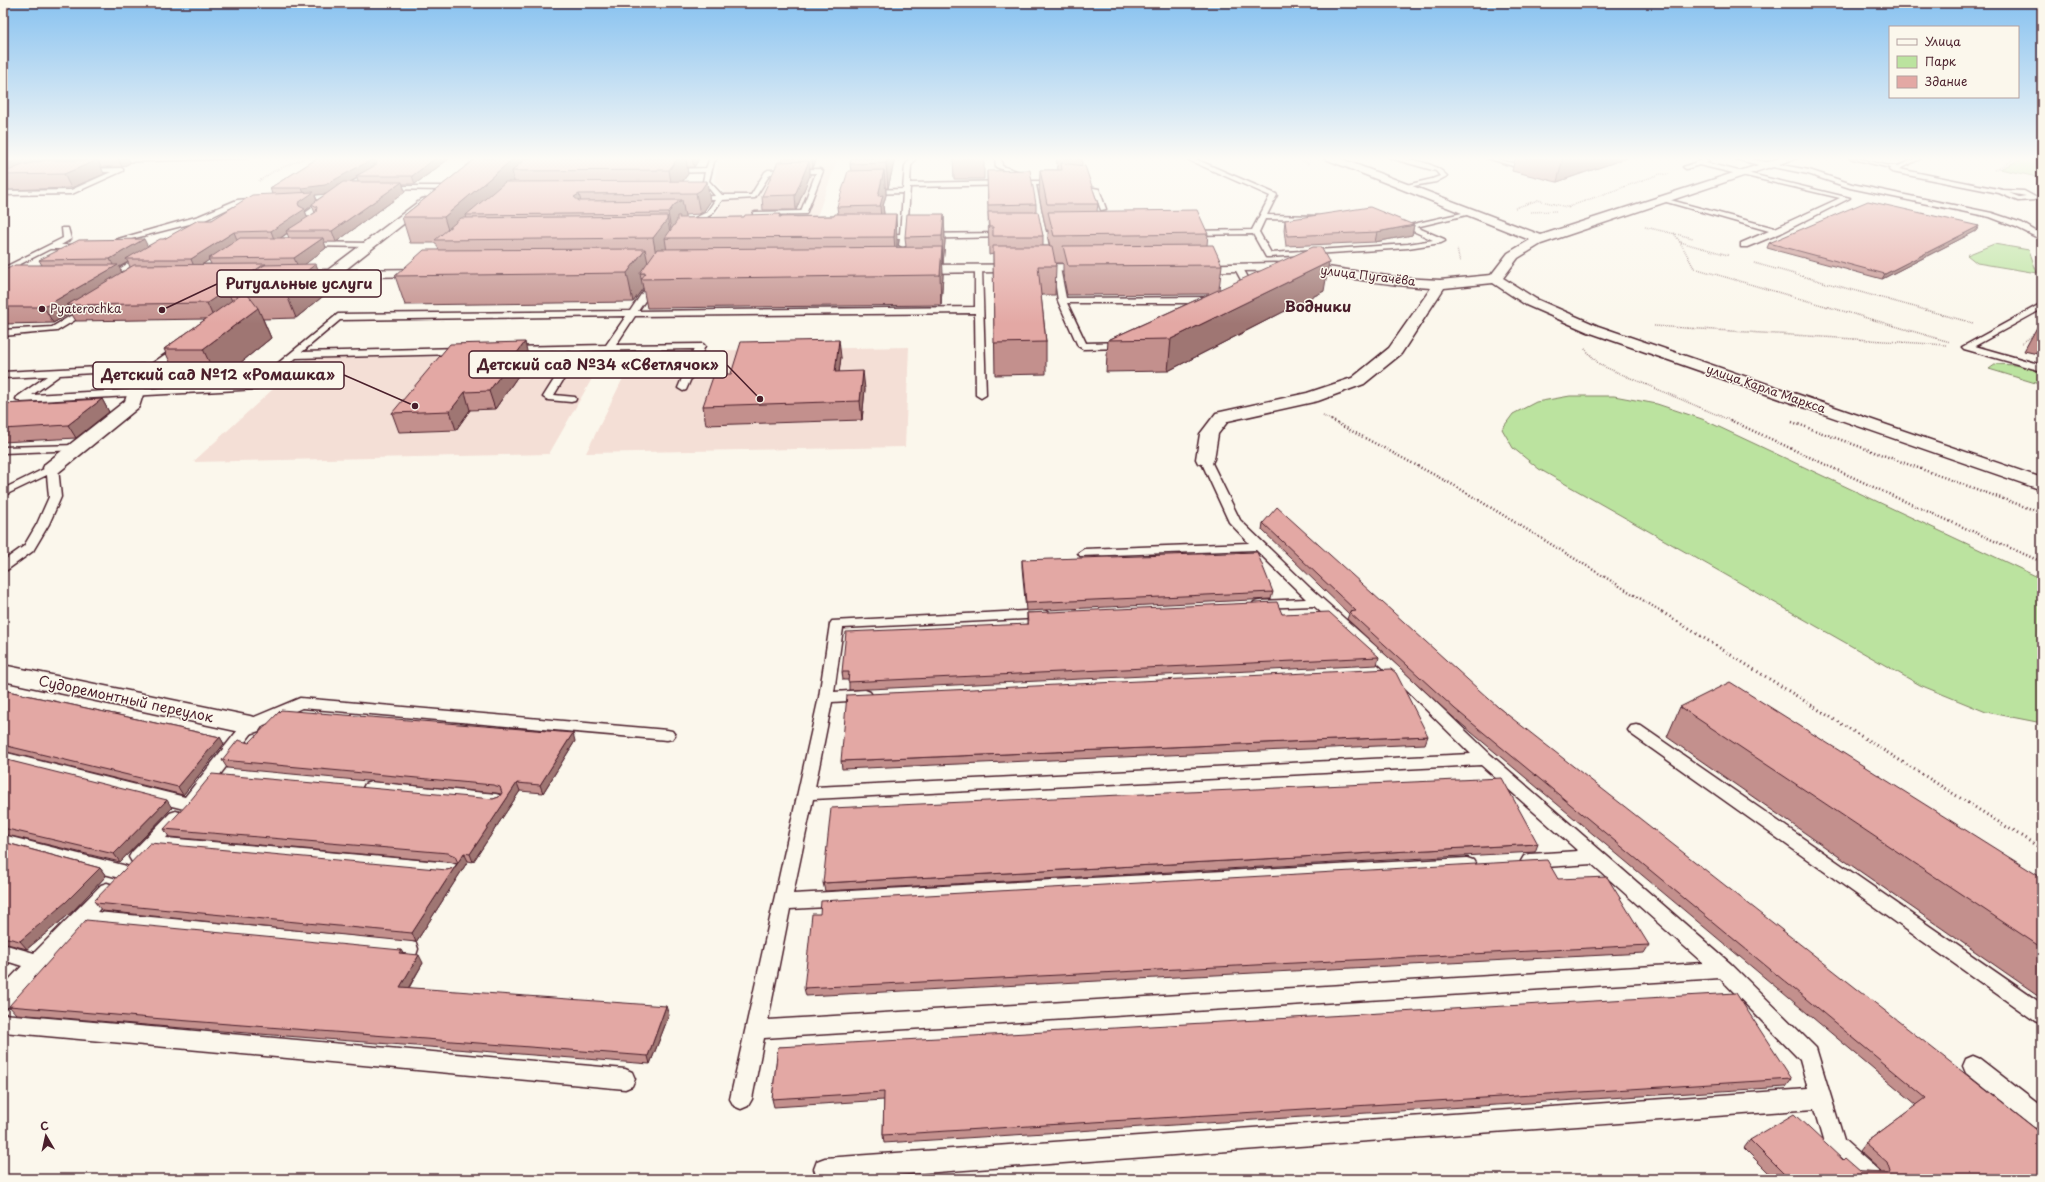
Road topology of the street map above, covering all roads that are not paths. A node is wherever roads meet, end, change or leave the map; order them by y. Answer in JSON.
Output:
{"nodes":[{"id":1,"x":212,"y":213,"type":"edge"},
{"id":2,"x":308,"y":213,"type":"edge"},
{"id":3,"x":411,"y":213,"type":"edge"},
{"id":4,"x":710,"y":213,"type":"edge"},
{"id":5,"x":804,"y":213,"type":"edge"},
{"id":6,"x":905,"y":213,"type":"edge"},
{"id":7,"x":1039,"y":213,"type":"edge"},
{"id":8,"x":1264,"y":213,"type":"edge"},
{"id":9,"x":1471,"y":213,"type":"joint"},
{"id":10,"x":1619,"y":213,"type":"edge"},
{"id":11,"x":1712,"y":213,"type":"edge"},
{"id":12,"x":1815,"y":213,"type":"edge"},
{"id":13,"x":1983,"y":213,"type":"edge"},
{"id":14,"x":755,"y":214,"type":"edge"},
{"id":15,"x":1263,"y":216,"type":"junction"},
{"id":16,"x":684,"y":218,"type":"edge"},
{"id":17,"x":700,"y":218,"type":"junction"},
{"id":18,"x":1315,"y":218,"type":"edge"},
{"id":19,"x":1387,"y":218,"type":"edge"},
{"id":20,"x":1408,"y":227,"type":"junction"},
{"id":21,"x":65,"y":230,"type":"dead end"},
{"id":22,"x":680,"y":230,"type":"edge"},
{"id":23,"x":1778,"y":231,"type":"junction"},
{"id":24,"x":1255,"y":232,"type":"junction"},
{"id":25,"x":1184,"y":233,"type":"edge"},
{"id":26,"x":1043,"y":234,"type":"junction"},
{"id":27,"x":1074,"y":234,"type":"edge"},
{"id":28,"x":872,"y":237,"type":"edge"},
{"id":29,"x":903,"y":237,"type":"junction"},
{"id":30,"x":2042,"y":238,"type":"edge"},
{"id":31,"x":1542,"y":240,"type":"junction"},
{"id":32,"x":370,"y":244,"type":"junction"},
{"id":33,"x":1744,"y":245,"type":"dead end"},
{"id":34,"x":98,"y":246,"type":"junction"},
{"id":35,"x":132,"y":246,"type":"edge"},
{"id":36,"x":48,"y":247,"type":"junction"},
{"id":37,"x":902,"y":252,"type":"edge"},
{"id":38,"x":151,"y":253,"type":"edge"},
{"id":39,"x":1272,"y":261,"type":"junction"},
{"id":40,"x":1238,"y":267,"type":"junction"},
{"id":41,"x":1053,"y":268,"type":"junction"},
{"id":42,"x":1103,"y":268,"type":"edge"},
{"id":43,"x":1174,"y":268,"type":"edge"},
{"id":44,"x":978,"y":269,"type":"junction"},
{"id":45,"x":901,"y":270,"type":"edge"},
{"id":46,"x":3,"y":271,"type":"edge"},
{"id":47,"x":431,"y":271,"type":"edge"},
{"id":48,"x":665,"y":271,"type":"joint"},
{"id":49,"x":645,"y":272,"type":"edge"},
{"id":50,"x":332,"y":273,"type":"junction"},
{"id":51,"x":98,"y":275,"type":"edge"},
{"id":52,"x":114,"y":275,"type":"junction"},
{"id":53,"x":144,"y":275,"type":"edge"},
{"id":54,"x":3,"y":276,"type":"edge"},
{"id":55,"x":19,"y":276,"type":"edge"},
{"id":56,"x":283,"y":276,"type":"edge"},
{"id":57,"x":1496,"y":279,"type":"junction"},
{"id":58,"x":1440,"y":284,"type":"junction"},
{"id":59,"x":1236,"y":297,"type":"edge"},
{"id":60,"x":1062,"y":301,"type":"junction"},
{"id":61,"x":97,"y":302,"type":"edge"},
{"id":62,"x":2042,"y":306,"type":"edge"},
{"id":63,"x":978,"y":310,"type":"junction"},
{"id":64,"x":1208,"y":310,"type":"edge"},
{"id":65,"x":632,"y":314,"type":"junction"},
{"id":66,"x":3,"y":333,"type":"edge"},
{"id":67,"x":201,"y":336,"type":"edge"},
{"id":68,"x":1132,"y":345,"type":"dead end"},
{"id":69,"x":609,"y":348,"type":"junction"},
{"id":70,"x":578,"y":349,"type":"junction"},
{"id":71,"x":467,"y":351,"type":"edge"},
{"id":72,"x":499,"y":351,"type":"edge"},
{"id":73,"x":293,"y":355,"type":"junction"},
{"id":74,"x":156,"y":367,"type":"junction"},
{"id":75,"x":2042,"y":368,"type":"edge"},
{"id":76,"x":58,"y":372,"type":"junction"},
{"id":77,"x":3,"y":375,"type":"edge"},
{"id":78,"x":683,"y":388,"type":"dead end"},
{"id":79,"x":135,"y":393,"type":"junction"},
{"id":80,"x":980,"y":395,"type":"dead end"},
{"id":81,"x":571,"y":399,"type":"dead end"},
{"id":82,"x":78,"y":448,"type":"junction"},
{"id":83,"x":3,"y":450,"type":"edge"},
{"id":84,"x":1205,"y":459,"type":"joint"},
{"id":85,"x":52,"y":468,"type":"junction"},
{"id":86,"x":2042,"y":484,"type":"edge"},
{"id":87,"x":3,"y":493,"type":"edge"},
{"id":88,"x":1259,"y":546,"type":"junction"},
{"id":89,"x":1084,"y":553,"type":"dead end"},
{"id":90,"x":3,"y":567,"type":"edge"},
{"id":91,"x":1318,"y":602,"type":"junction"},
{"id":92,"x":1247,"y":605,"type":"edge"},
{"id":93,"x":1057,"y":614,"type":"edge"},
{"id":94,"x":1394,"y":670,"type":"junction"},
{"id":95,"x":1370,"y":671,"type":"edge"},
{"id":96,"x":3,"y":673,"type":"edge"},
{"id":97,"x":881,"y":695,"type":"edge"},
{"id":98,"x":826,"y":697,"type":"junction"},
{"id":99,"x":250,"y":725,"type":"junction"},
{"id":100,"x":1636,"y":730,"type":"dead end"},
{"id":101,"x":667,"y":735,"type":"dead end"},
{"id":102,"x":3,"y":758,"type":"edge"},
{"id":103,"x":1485,"y":758,"type":"junction"},
{"id":104,"x":354,"y":787,"type":"edge"},
{"id":105,"x":806,"y":793,"type":"junction"},
{"id":106,"x":496,"y":800,"type":"edge"},
{"id":107,"x":188,"y":804,"type":"junction"},
{"id":108,"x":3,"y":841,"type":"edge"},
{"id":109,"x":151,"y":843,"type":"junction"},
{"id":110,"x":1598,"y":857,"type":"junction"},
{"id":111,"x":1511,"y":862,"type":"edge"},
{"id":112,"x":1480,"y":864,"type":"edge"},
{"id":113,"x":451,"y":870,"type":"edge"},
{"id":114,"x":124,"y":872,"type":"junction"},
{"id":115,"x":783,"y":902,"type":"junction"},
{"id":116,"x":80,"y":918,"type":"junction"},
{"id":117,"x":409,"y":949,"type":"dead end"},
{"id":118,"x":3,"y":952,"type":"edge"},
{"id":119,"x":37,"y":962,"type":"junction"},
{"id":120,"x":1724,"y":970,"type":"junction"},
{"id":121,"x":3,"y":1000,"type":"edge"},
{"id":122,"x":2042,"y":1015,"type":"edge"},
{"id":123,"x":3,"y":1023,"type":"edge"},
{"id":124,"x":755,"y":1030,"type":"junction"},
{"id":125,"x":1973,"y":1066,"type":"dead end"},
{"id":126,"x":625,"y":1079,"type":"dead end"},
{"id":127,"x":1821,"y":1098,"type":"junction"},
{"id":128,"x":741,"y":1099,"type":"dead end"},
{"id":129,"x":2042,"y":1120,"type":"edge"},
{"id":130,"x":825,"y":1169,"type":"dead end"},
{"id":131,"x":1871,"y":1179,"type":"edge"}],
"edges":[{"from":1,"to":34,"type":"lane"},
{"from":2,"to":32,"type":"lane"},
{"from":3,"to":32,"type":"street"},
{"from":4,"to":17,"type":"lane"},
{"from":5,"to":14,"type":"lane"},
{"from":6,"to":29,"type":"lane"},
{"from":7,"to":26,"type":"lane"},
{"from":8,"to":15,"type":"lane"},
{"from":9,"to":20,"type":"lane"},
{"from":9,"to":31,"type":"street"},
{"from":10,"to":31,"type":"street"},
{"from":11,"to":23,"type":"lane"},
{"from":12,"to":23,"type":"lane"},
{"from":13,"to":30,"type":"lane"},
{"from":15,"to":18,"type":"lane"},
{"from":15,"to":24,"type":"lane"},
{"from":16,"to":17,"type":"lane"},
{"from":17,"to":22,"type":"lane"},
{"from":19,"to":20,"type":"lane"},
{"from":20,"to":39,"type":"lane"},
{"from":21,"to":36,"type":"lane"},
{"from":23,"to":33,"type":"lane"},
{"from":24,"to":25,"type":"lane"},
{"from":24,"to":39,"type":"lane"},
{"from":26,"to":27,"type":"lane"},
{"from":26,"to":29,"type":"lane"},
{"from":26,"to":41,"type":"lane"},
{"from":28,"to":29,"type":"lane"},
{"from":29,"to":37,"type":"lane"},
{"from":31,"to":57,"type":"street"},
{"from":32,"to":50,"type":"street"},
{"from":34,"to":35,"type":"lane"},
{"from":34,"to":36,"type":"lane"},
{"from":36,"to":46,"type":"lane"},
{"from":38,"to":52,"type":"lane"},
{"from":39,"to":40,"type":"street","name":"улица Пугачёва"},
{"from":39,"to":58,"type":"street","name":"улица Пугачёва"},
{"from":40,"to":43,"type":"street","name":"улица Пугачёва"},
{"from":40,"to":59,"type":"lane"},
{"from":41,"to":42,"type":"street"},
{"from":41,"to":44,"type":"street"},
{"from":41,"to":60,"type":"lane"},
{"from":44,"to":45,"type":"street"},
{"from":44,"to":63,"type":"lane"},
{"from":47,"to":50,"type":"street"},
{"from":48,"to":49,"type":"street"},
{"from":48,"to":65,"type":"lane"},
{"from":50,"to":56,"type":"street"},
{"from":51,"to":52,"type":"street"},
{"from":52,"to":53,"type":"street"},
{"from":54,"to":55,"type":"street"},
{"from":57,"to":58,"type":"street","name":"улица Пугачёва"},
{"from":57,"to":86,"type":"street","name":"улица Карла Маркса"},
{"from":58,"to":84,"type":"street"},
{"from":60,"to":64,"type":"lane"},
{"from":60,"to":68,"type":"lane"},
{"from":61,"to":66,"type":"lane"},
{"from":62,"to":75,"type":"lane"},
{"from":63,"to":65,"type":"lane"},
{"from":63,"to":80,"type":"lane"},
{"from":65,"to":69,"type":"lane"},
{"from":65,"to":73,"type":"lane"},
{"from":67,"to":74,"type":"street"},
{"from":69,"to":70,"type":"lane"},
{"from":69,"to":78,"type":"lane"},
{"from":70,"to":72,"type":"lane"},
{"from":70,"to":81,"type":"lane"},
{"from":71,"to":73,"type":"lane"},
{"from":73,"to":79,"type":"lane"},
{"from":74,"to":76,"type":"lane"},
{"from":74,"to":79,"type":"street"},
{"from":76,"to":77,"type":"lane"},
{"from":76,"to":79,"type":"lane"},
{"from":79,"to":82,"type":"street"},
{"from":82,"to":83,"type":"lane"},
{"from":82,"to":85,"type":"street"},
{"from":84,"to":88,"type":"lane"},
{"from":85,"to":87,"type":"lane"},
{"from":85,"to":90,"type":"lane"},
{"from":88,"to":89,"type":"lane"},
{"from":88,"to":91,"type":"lane"},
{"from":91,"to":92,"type":"lane"},
{"from":91,"to":94,"type":"lane"},
{"from":93,"to":98,"type":"lane"},
{"from":94,"to":95,"type":"lane"},
{"from":94,"to":103,"type":"lane"},
{"from":96,"to":99,"type":"street","name":"Судоремонтный переулок"},
{"from":97,"to":98,"type":"lane"},
{"from":98,"to":105,"type":"lane"},
{"from":99,"to":101,"type":"lane"},
{"from":99,"to":107,"type":"lane"},
{"from":100,"to":122,"type":"lane"},
{"from":102,"to":107,"type":"lane"},
{"from":103,"to":105,"type":"lane"},
{"from":103,"to":110,"type":"lane"},
{"from":104,"to":106,"type":"lane"},
{"from":105,"to":115,"type":"lane"},
{"from":107,"to":109,"type":"lane"},
{"from":108,"to":114,"type":"lane"},
{"from":109,"to":113,"type":"lane"},
{"from":109,"to":114,"type":"lane"},
{"from":110,"to":111,"type":"lane"},
{"from":110,"to":120,"type":"lane"},
{"from":112,"to":115,"type":"lane"},
{"from":114,"to":116,"type":"lane"},
{"from":115,"to":124,"type":"lane"},
{"from":116,"to":117,"type":"lane"},
{"from":116,"to":119,"type":"lane"},
{"from":118,"to":119,"type":"lane"},
{"from":119,"to":121,"type":"lane"},
{"from":120,"to":124,"type":"lane"},
{"from":120,"to":127,"type":"lane"},
{"from":123,"to":126,"type":"lane"},
{"from":124,"to":128,"type":"lane"},
{"from":125,"to":129,"type":"lane"},
{"from":127,"to":130,"type":"lane"},
{"from":127,"to":131,"type":"lane"}]}
